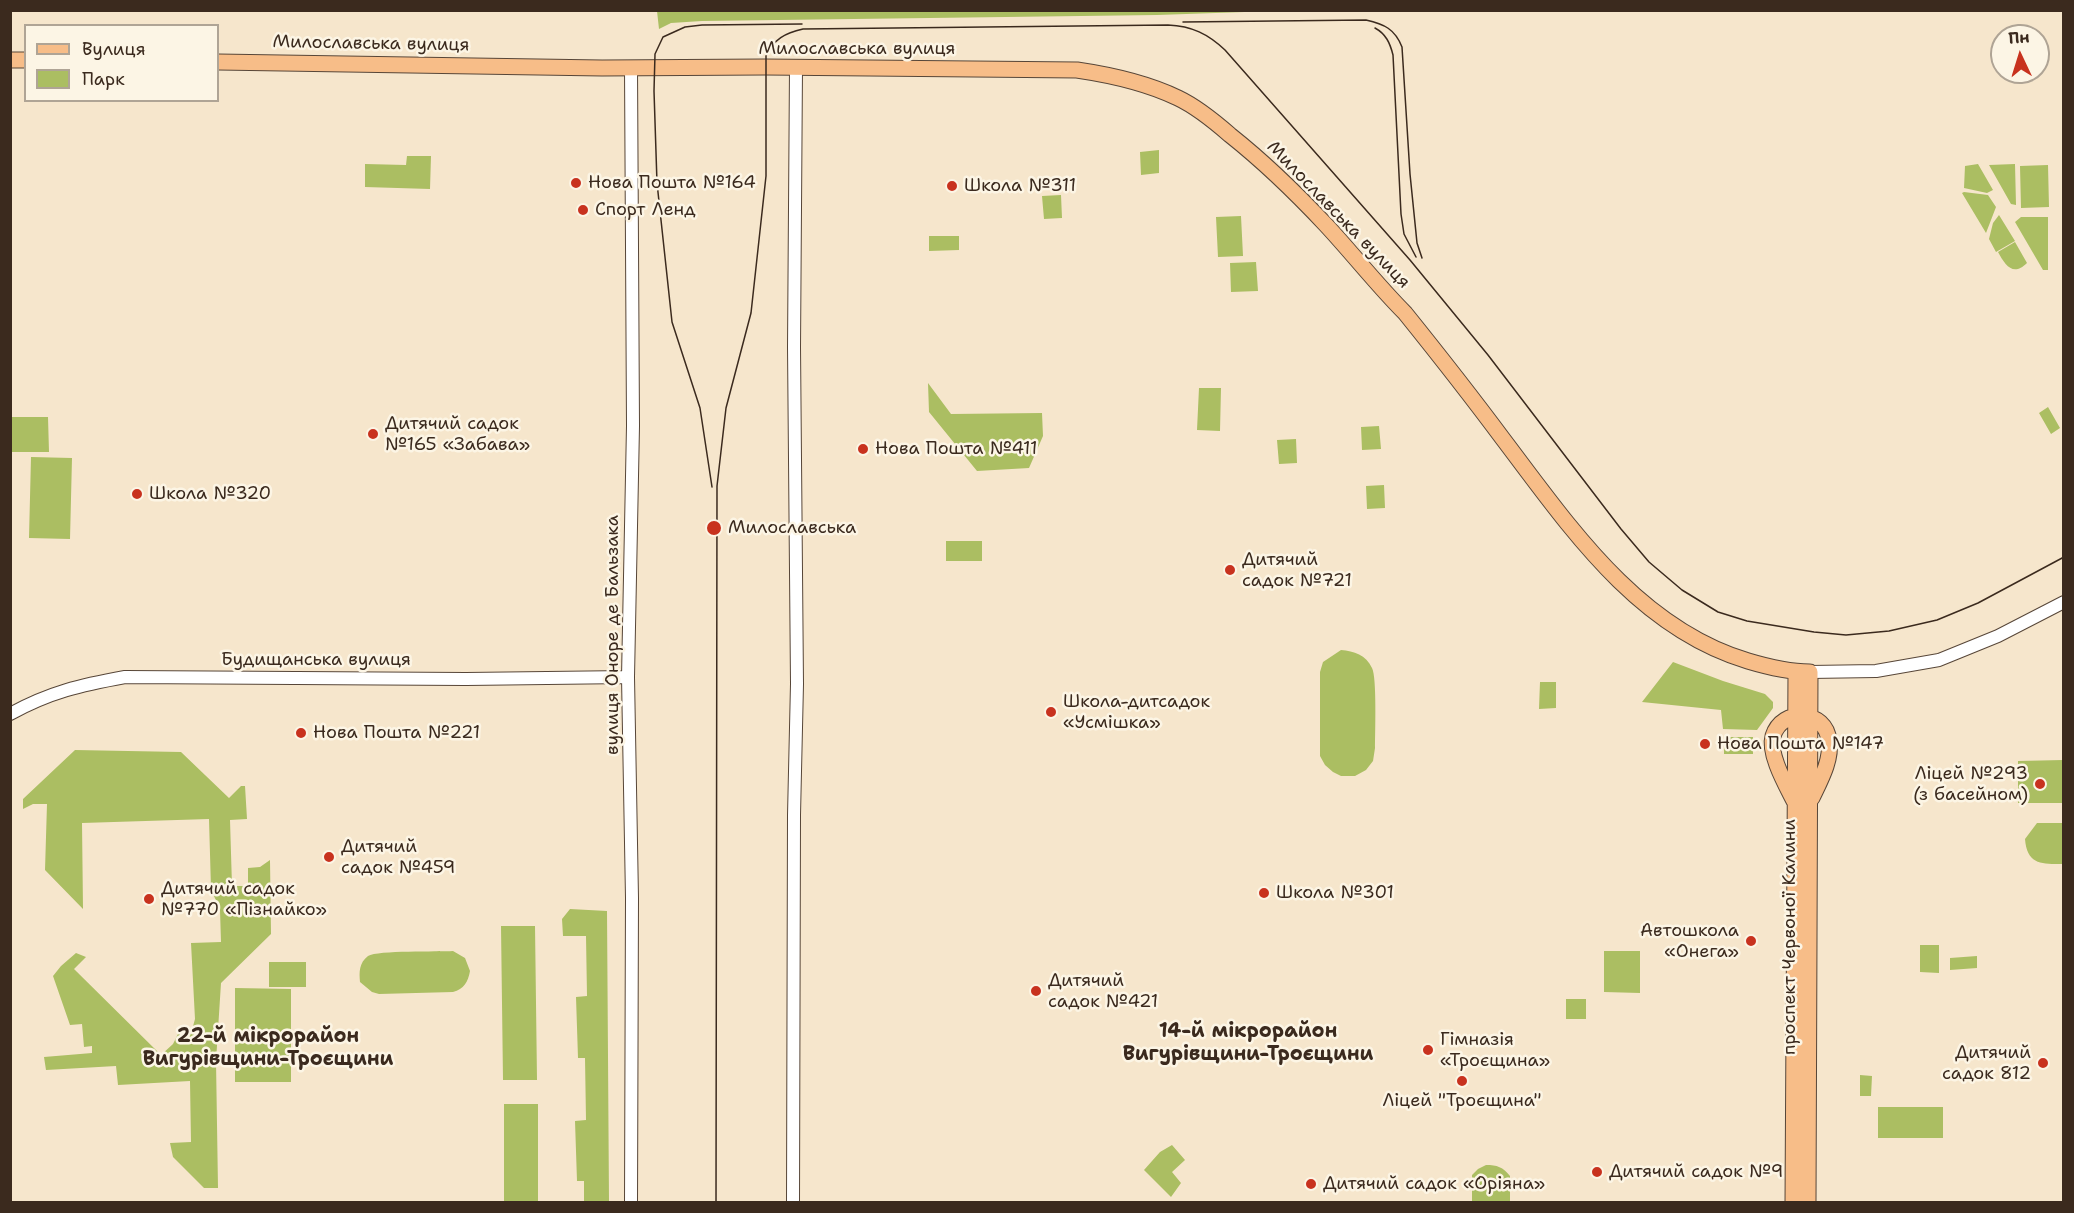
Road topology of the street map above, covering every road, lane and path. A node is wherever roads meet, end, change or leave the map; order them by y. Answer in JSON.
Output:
{"nodes":[{"id":1,"x":219,"y":62,"type":"edge"},
{"id":2,"x":631,"y":68,"type":"junction"},
{"id":3,"x":796,"y":68,"type":"junction"},
{"id":4,"x":2064,"y":602,"type":"edge"},
{"id":5,"x":1803,"y":672,"type":"junction"},
{"id":6,"x":628,"y":677,"type":"junction"},
{"id":7,"x":10,"y":714,"type":"edge"},
{"id":8,"x":1802,"y":715,"type":"junction"},
{"id":9,"x":1802,"y":804,"type":"junction"},
{"id":10,"x":631,"y":1203,"type":"edge"},
{"id":11,"x":793,"y":1203,"type":"edge"},
{"id":12,"x":1793,"y":1203,"type":"edge"},
{"id":13,"x":1808,"y":1203,"type":"edge"}],
"edges":[{"from":1,"to":2,"type":"main road","name":"Милославська вулиця"},
{"from":2,"to":3,"type":"main road","name":"Милославська вулиця"},
{"from":2,"to":6,"type":"street","name":"вулиця Оноре де Бальзака"},
{"from":3,"to":5,"type":"main road","name":"Милославська вулиця"},
{"from":3,"to":11,"type":"street"},
{"from":4,"to":5,"type":"street","name":"Милославська вулиця"},
{"from":5,"to":8,"type":"main road","name":"проспект Червоної Калини"},
{"from":6,"to":7,"type":"street","name":"Будищанська вулиця"},
{"from":6,"to":10,"type":"street","name":"вулиця Оноре де Бальзака"},
{"from":8,"to":9,"type":"main road","name":"проспект Червоної Калини"},
{"from":8,"to":9,"type":"main road"},
{"from":8,"to":9,"type":"main road"},
{"from":9,"to":12,"type":"main road","name":"проспект Червоної Калини"},
{"from":9,"to":13,"type":"main road","name":"проспект Червоної Калини"}]}
